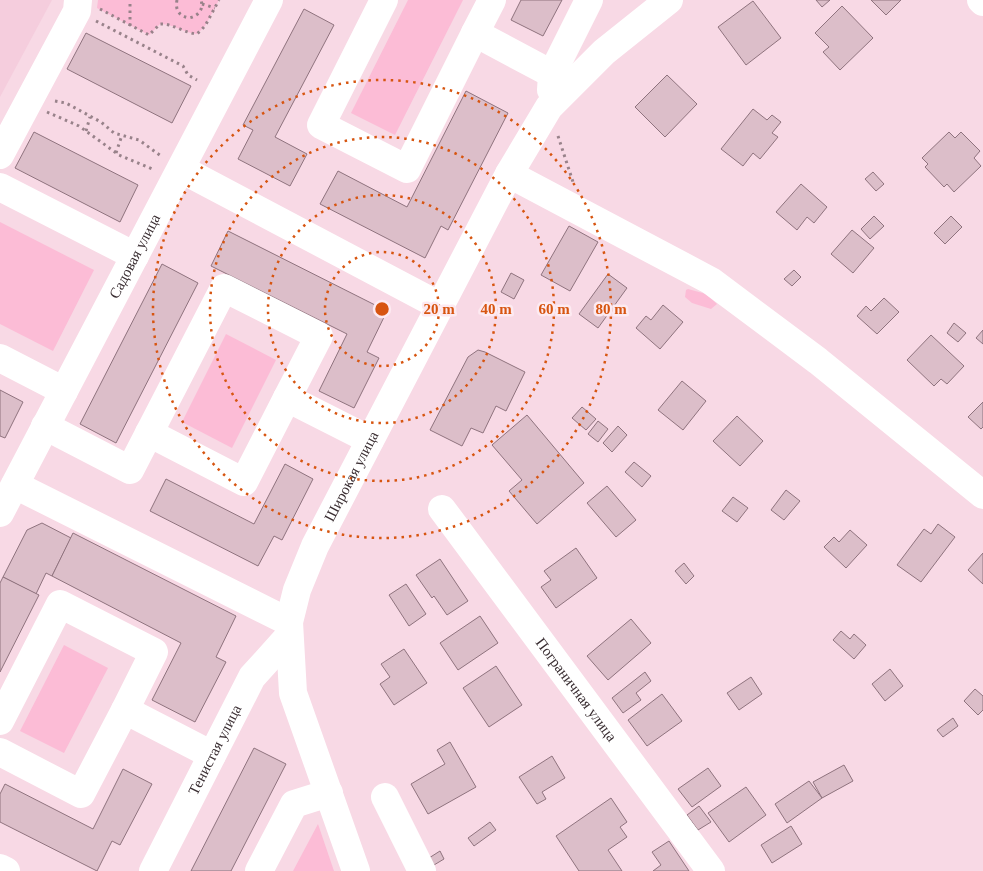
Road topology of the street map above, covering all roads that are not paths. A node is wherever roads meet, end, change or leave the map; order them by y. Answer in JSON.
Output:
{"nodes":[{"id":1,"x":270,"y":0,"type":"edge"},
{"id":2,"x":384,"y":0,"type":"edge"},
{"id":3,"x":492,"y":0,"type":"edge"},
{"id":4,"x":589,"y":0,"type":"edge"},
{"id":5,"x":669,"y":0,"type":"edge"},
{"id":6,"x":84,"y":6,"type":"edge"},
{"id":7,"x":475,"y":33,"type":"junction"},
{"id":8,"x":552,"y":74,"type":"junction"},
{"id":9,"x":549,"y":107,"type":"junction"},
{"id":10,"x":0,"y":155,"type":"edge"},
{"id":11,"x":168,"y":166,"type":"junction"},
{"id":12,"x":509,"y":174,"type":"junction"},
{"id":13,"x":0,"y":187,"type":"edge"},
{"id":14,"x":135,"y":256,"type":"junction"},
{"id":15,"x":440,"y":306,"type":"junction"},
{"id":16,"x":0,"y":358,"type":"edge"},
{"id":17,"x":64,"y":391,"type":"junction"},
{"id":18,"x":287,"y":398,"type":"junction"},
{"id":19,"x":45,"y":426,"type":"junction"},
{"id":20,"x":149,"y":433,"type":"junction"},
{"id":21,"x":370,"y":440,"type":"junction"},
{"id":22,"x":15,"y":485,"type":"junction"},
{"id":23,"x":983,"y":495,"type":"edge"},
{"id":24,"x":442,"y":509,"type":"dead end"},
{"id":25,"x":0,"y":513,"type":"edge"},
{"id":26,"x":289,"y":629,"type":"junction"},
{"id":27,"x":124,"y":710,"type":"junction"},
{"id":28,"x":0,"y":722,"type":"edge"},
{"id":29,"x":0,"y":752,"type":"edge"},
{"id":30,"x":212,"y":755,"type":"junction"},
{"id":31,"x":329,"y":793,"type":"junction"},
{"id":32,"x":385,"y":797,"type":"dead end"},
{"id":33,"x":0,"y":868,"type":"edge"},
{"id":34,"x":6,"y":871,"type":"edge"},
{"id":35,"x":153,"y":871,"type":"edge"},
{"id":36,"x":259,"y":871,"type":"edge"},
{"id":37,"x":356,"y":871,"type":"edge"},
{"id":38,"x":422,"y":871,"type":"edge"},
{"id":39,"x":711,"y":871,"type":"edge"}],
"edges":[{"from":1,"to":11,"type":"street","name":"Садовая улица"},
{"from":2,"to":7,"type":"street"},
{"from":3,"to":7,"type":"street"},
{"from":4,"to":8,"type":"street"},
{"from":5,"to":9,"type":"street"},
{"from":6,"to":10,"type":"street"},
{"from":7,"to":8,"type":"street"},
{"from":8,"to":9,"type":"street"},
{"from":9,"to":12,"type":"street","name":"Широкая улица"},
{"from":11,"to":14,"type":"street","name":"Садовая улица"},
{"from":11,"to":15,"type":"street"},
{"from":12,"to":15,"type":"street","name":"Широкая улица"},
{"from":12,"to":23,"type":"street"},
{"from":13,"to":14,"type":"street"},
{"from":14,"to":17,"type":"street","name":"Садовая улица"},
{"from":15,"to":21,"type":"street","name":"Широкая улица"},
{"from":16,"to":17,"type":"street"},
{"from":17,"to":19,"type":"street","name":"Садовая улица"},
{"from":18,"to":20,"type":"street"},
{"from":18,"to":20,"type":"street"},
{"from":18,"to":21,"type":"street"},
{"from":19,"to":20,"type":"street"},
{"from":19,"to":22,"type":"street","name":"Садовая улица"},
{"from":21,"to":26,"type":"street","name":"Широкая улица"},
{"from":22,"to":25,"type":"street","name":"Садовая улица"},
{"from":22,"to":26,"type":"street"},
{"from":24,"to":39,"type":"street","name":"Пограничная улица"},
{"from":26,"to":30,"type":"street","name":"Тенистая улица"},
{"from":26,"to":31,"type":"street","name":"Широкая улица"},
{"from":27,"to":28,"type":"street"},
{"from":27,"to":29,"type":"street"},
{"from":27,"to":30,"type":"street"},
{"from":30,"to":35,"type":"street","name":"Тенистая улица"},
{"from":31,"to":36,"type":"street"},
{"from":31,"to":37,"type":"street","name":"Широкая улица"},
{"from":32,"to":38,"type":"street"},
{"from":33,"to":34,"type":"street"}]}
